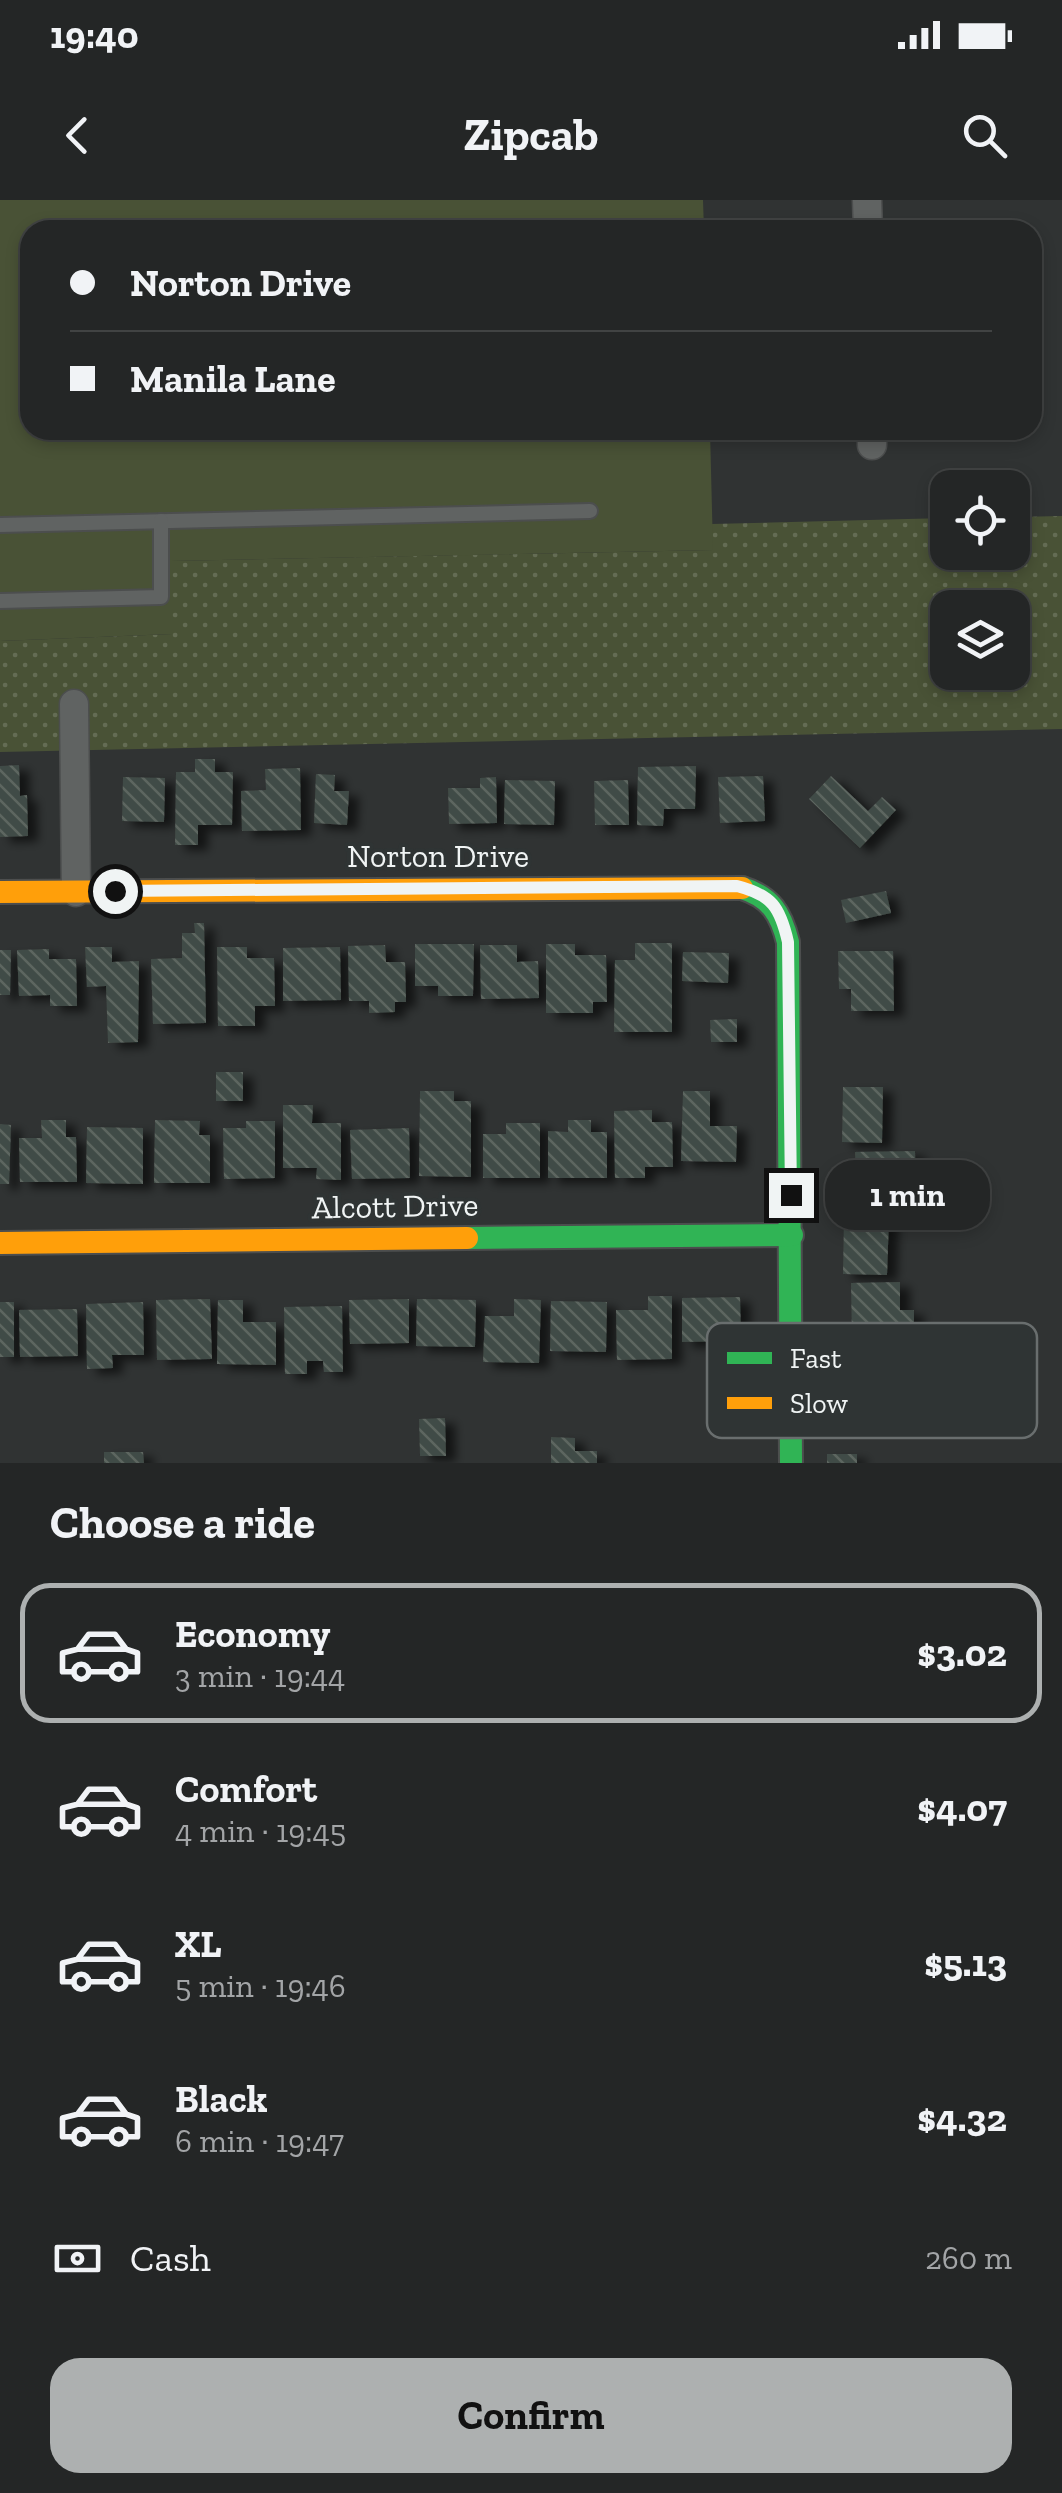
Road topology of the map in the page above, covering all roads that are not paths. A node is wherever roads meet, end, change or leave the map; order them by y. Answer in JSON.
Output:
{"nodes":[{"id":1,"x":590,"y":511,"type":"dead end"},
{"id":2,"x":161,"y":521,"type":"junction"},
{"id":3,"x":0,"y":525,"type":"edge"},
{"id":4,"x":0,"y":601,"type":"edge"},
{"id":5,"x":74,"y":704,"type":"dead end"},
{"id":6,"x":0,"y":892,"type":"edge"},
{"id":7,"x":76,"y":892,"type":"junction"},
{"id":8,"x":792,"y":1234,"type":"junction"},
{"id":9,"x":0,"y":1243,"type":"edge"},
{"id":10,"x":792,"y":1323,"type":"edge"},
{"id":11,"x":791,"y":1438,"type":"edge"},
{"id":12,"x":791,"y":1463,"type":"edge"}],
"edges":[{"from":1,"to":2,"type":"lane"},
{"from":2,"to":3,"type":"lane"},
{"from":2,"to":4,"type":"lane"},
{"from":5,"to":7,"type":"street"},
{"from":6,"to":7,"type":"street","name":"Norton Drive"},
{"from":7,"to":8,"type":"street","name":"Norton Drive"},
{"from":8,"to":9,"type":"street","name":"Alcott Drive"},
{"from":8,"to":10,"type":"street","name":"Norton Drive"},
{"from":11,"to":12,"type":"street","name":"Norton Drive"}]}
